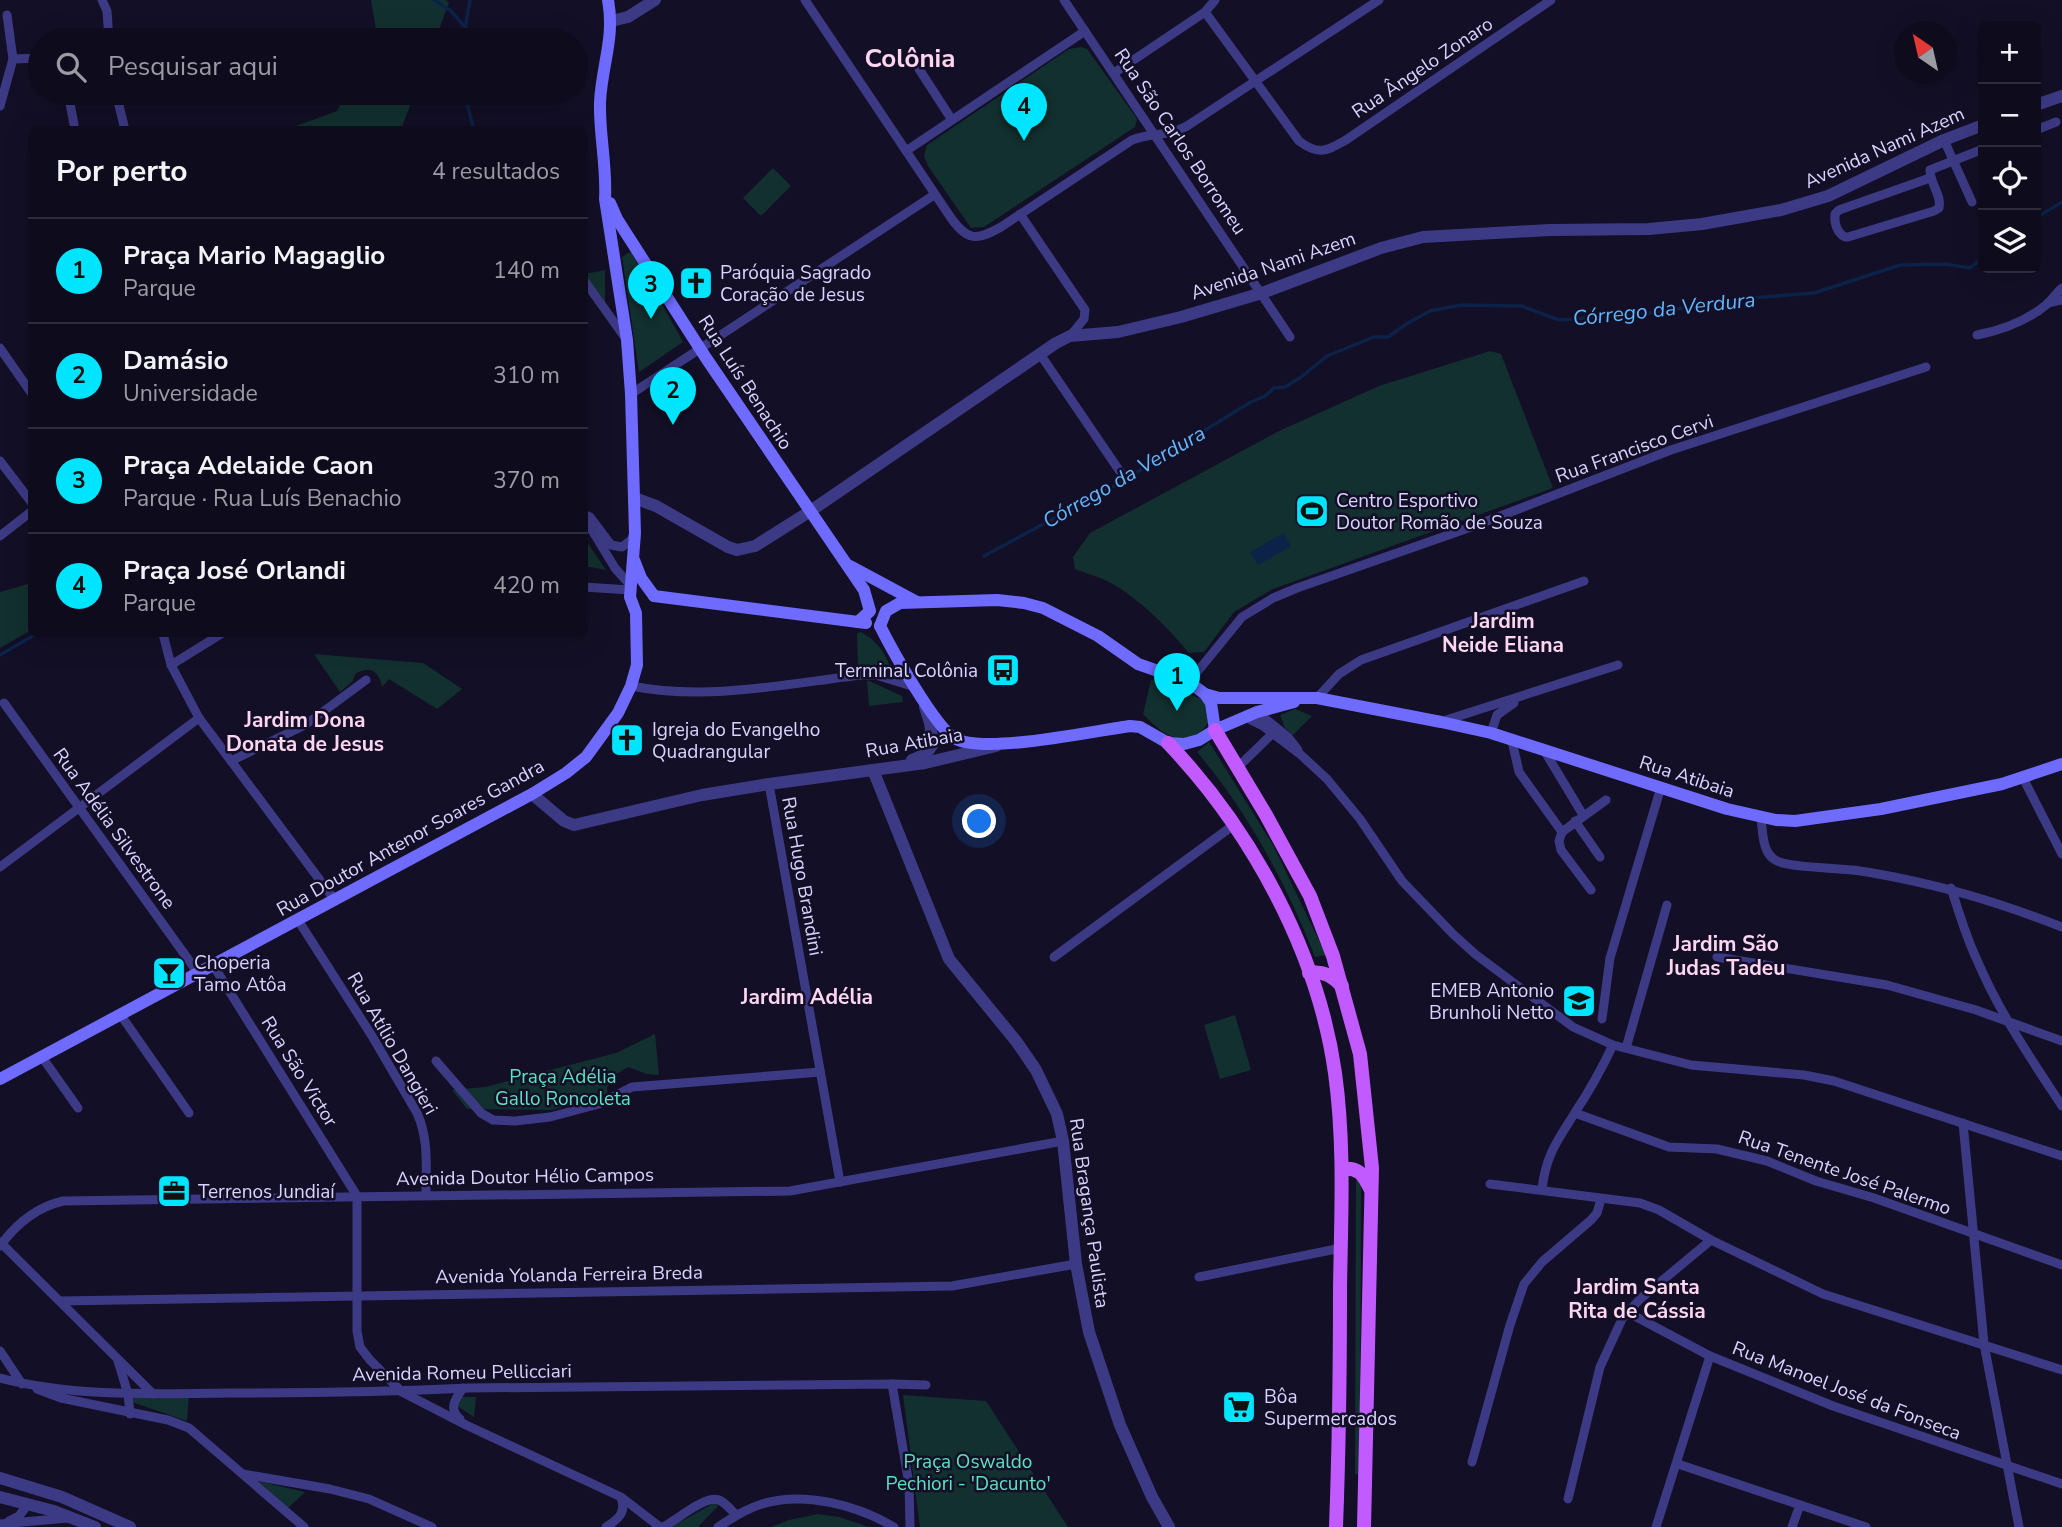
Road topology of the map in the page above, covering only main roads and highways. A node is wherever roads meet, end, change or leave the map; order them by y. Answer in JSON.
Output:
{"nodes":[{"id":1,"x":608,"y":0,"type":"edge"},
{"id":2,"x":606,"y":178,"type":"junction"},
{"id":3,"x":612,"y":249,"type":"junction"},
{"id":4,"x":640,"y":254,"type":"junction"},
{"id":5,"x":634,"y":561,"type":"junction"},
{"id":6,"x":846,"y":565,"type":"junction"},
{"id":7,"x":654,"y":596,"type":"junction"},
{"id":8,"x":918,"y":602,"type":"junction"},
{"id":9,"x":636,"y":613,"type":"junction"},
{"id":10,"x":858,"y":622,"type":"junction"},
{"id":11,"x":880,"y":626,"type":"junction"},
{"id":12,"x":1205,"y":694,"type":"junction"},
{"id":13,"x":1219,"y":698,"type":"junction"},
{"id":14,"x":1303,"y":698,"type":"junction"},
{"id":15,"x":1251,"y":714,"type":"junction"},
{"id":16,"x":1215,"y":730,"type":"junction"},
{"id":17,"x":1168,"y":743,"type":"junction"},
{"id":18,"x":2062,"y":764,"type":"edge"},
{"id":19,"x":1309,"y":973,"type":"junction"},
{"id":20,"x":1343,"y":988,"type":"junction"},
{"id":21,"x":0,"y":1079,"type":"edge"},
{"id":22,"x":1342,"y":1169,"type":"junction"},
{"id":23,"x":1371,"y":1189,"type":"junction"},
{"id":24,"x":1338,"y":1483,"type":"junction"},
{"id":25,"x":1364,"y":1486,"type":"junction"},
{"id":26,"x":1336,"y":1527,"type":"edge"},
{"id":27,"x":1364,"y":1527,"type":"edge"}],
"edges":[{"from":1,"to":2,"type":"main road","name":"Rua Doutor Antenor Soares Gandra"},
{"from":2,"to":3,"type":"main road","name":"Rua Doutor Antenor Soares Gandra"},
{"from":2,"to":4,"type":"main road","name":"Rua Luís Benachio"},
{"from":3,"to":4,"type":"main road"},
{"from":3,"to":5,"type":"main road","name":"Rua Doutor Antenor Soares Gandra"},
{"from":4,"to":6,"type":"main road","name":"Rua Luís Benachio"},
{"from":5,"to":7,"type":"main road"},
{"from":5,"to":9,"type":"main road","name":"Rua Doutor Antenor Soares Gandra"},
{"from":6,"to":8,"type":"main road","name":"Rua Luís Benachio"},
{"from":6,"to":10,"type":"main road","name":"Rua Luís Benachio"},
{"from":7,"to":9,"type":"main road"},
{"from":7,"to":10,"type":"main road"},
{"from":8,"to":11,"type":"main road"},
{"from":8,"to":12,"type":"main road"},
{"from":9,"to":21,"type":"main road","name":"Rua Doutor Antenor Soares Gandra"},
{"from":10,"to":11,"type":"main road"},
{"from":11,"to":17,"type":"main road","name":"Rua Atibaia"},
{"from":12,"to":13,"type":"main road","name":"Rua Atibaia"},
{"from":12,"to":16,"type":"main road"},
{"from":13,"to":14,"type":"main road","name":"Rua Atibaia"},
{"from":13,"to":15,"type":"main road"},
{"from":14,"to":15,"type":"main road","name":"Rua Atibaia"},
{"from":14,"to":18,"type":"main road","name":"Rua Atibaia"},
{"from":15,"to":16,"type":"main road","name":"Rua Atibaia"},
{"from":16,"to":17,"type":"main road","name":"Rua Atibaia"},
{"from":16,"to":20,"type":"main road"},
{"from":17,"to":19,"type":"main road"},
{"from":19,"to":20,"type":"main road"},
{"from":19,"to":22,"type":"main road"},
{"from":20,"to":23,"type":"main road"},
{"from":22,"to":23,"type":"main road"},
{"from":22,"to":24,"type":"main road"},
{"from":23,"to":25,"type":"main road"},
{"from":24,"to":25,"type":"main road"},
{"from":24,"to":26,"type":"main road"},
{"from":25,"to":27,"type":"main road"}]}
